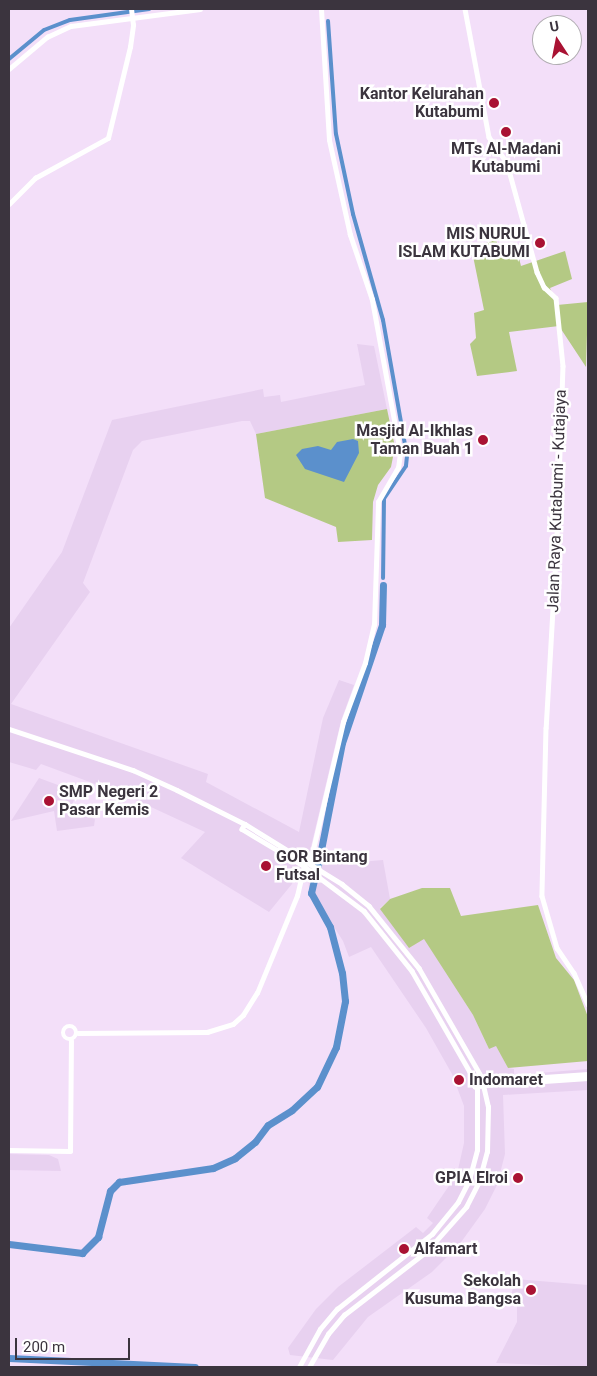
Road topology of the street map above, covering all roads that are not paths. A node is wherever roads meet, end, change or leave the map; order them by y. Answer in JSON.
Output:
{"nodes":[{"id":1,"x":200,"y":9,"type":"edge"},
{"id":2,"x":321,"y":9,"type":"edge"},
{"id":3,"x":465,"y":9,"type":"edge"},
{"id":4,"x":132,"y":13,"type":"edge"},
{"id":5,"x":9,"y":68,"type":"edge"},
{"id":6,"x":9,"y":204,"type":"edge"},
{"id":7,"x":9,"y":729,"type":"edge"},
{"id":8,"x":245,"y":824,"type":"junction"},
{"id":9,"x":310,"y":862,"type":"junction"},
{"id":10,"x":304,"y":866,"type":"junction"},
{"id":11,"x":369,"y":906,"type":"junction"},
{"id":12,"x":364,"y":911,"type":"junction"},
{"id":13,"x":588,"y":1004,"type":"edge"},
{"id":14,"x":442,"y":1006,"type":"junction"},
{"id":15,"x":436,"y":1009,"type":"junction"},
{"id":16,"x":78,"y":1033,"type":"junction"},
{"id":17,"x":71,"y":1040,"type":"junction"},
{"id":18,"x":588,"y":1074,"type":"edge"},
{"id":19,"x":554,"y":1078,"type":"junction"},
{"id":20,"x":588,"y":1078,"type":"edge"},
{"id":21,"x":474,"y":1079,"type":"junction"},
{"id":22,"x":483,"y":1082,"type":"junction"},
{"id":23,"x":477,"y":1088,"type":"junction"},
{"id":24,"x":9,"y":1150,"type":"edge"},
{"id":25,"x":299,"y":1367,"type":"edge"},
{"id":26,"x":309,"y":1367,"type":"edge"}],
"edges":[{"from":1,"to":4,"type":"street"},
{"from":2,"to":9,"type":"street"},
{"from":3,"to":13,"type":"street","name":"Jalan Raya Kutabumi - Kutajaya"},
{"from":4,"to":5,"type":"street"},
{"from":4,"to":6,"type":"street"},
{"from":7,"to":8,"type":"street"},
{"from":8,"to":9,"type":"street"},
{"from":8,"to":10,"type":"street"},
{"from":9,"to":11,"type":"street"},
{"from":10,"to":12,"type":"street"},
{"from":10,"to":16,"type":"street"},
{"from":11,"to":12,"type":"street"},
{"from":11,"to":14,"type":"street"},
{"from":12,"to":15,"type":"street"},
{"from":14,"to":15,"type":"street"},
{"from":14,"to":22,"type":"street"},
{"from":15,"to":21,"type":"street"},
{"from":16,"to":17,"type":"street"},
{"from":16,"to":17,"type":"street"},
{"from":17,"to":24,"type":"street"},
{"from":18,"to":19,"type":"street"},
{"from":19,"to":20,"type":"street"},
{"from":19,"to":22,"type":"street"},
{"from":21,"to":22,"type":"street"},
{"from":21,"to":23,"type":"street"},
{"from":22,"to":23,"type":"street"},
{"from":22,"to":26,"type":"street"},
{"from":23,"to":25,"type":"street"}]}
